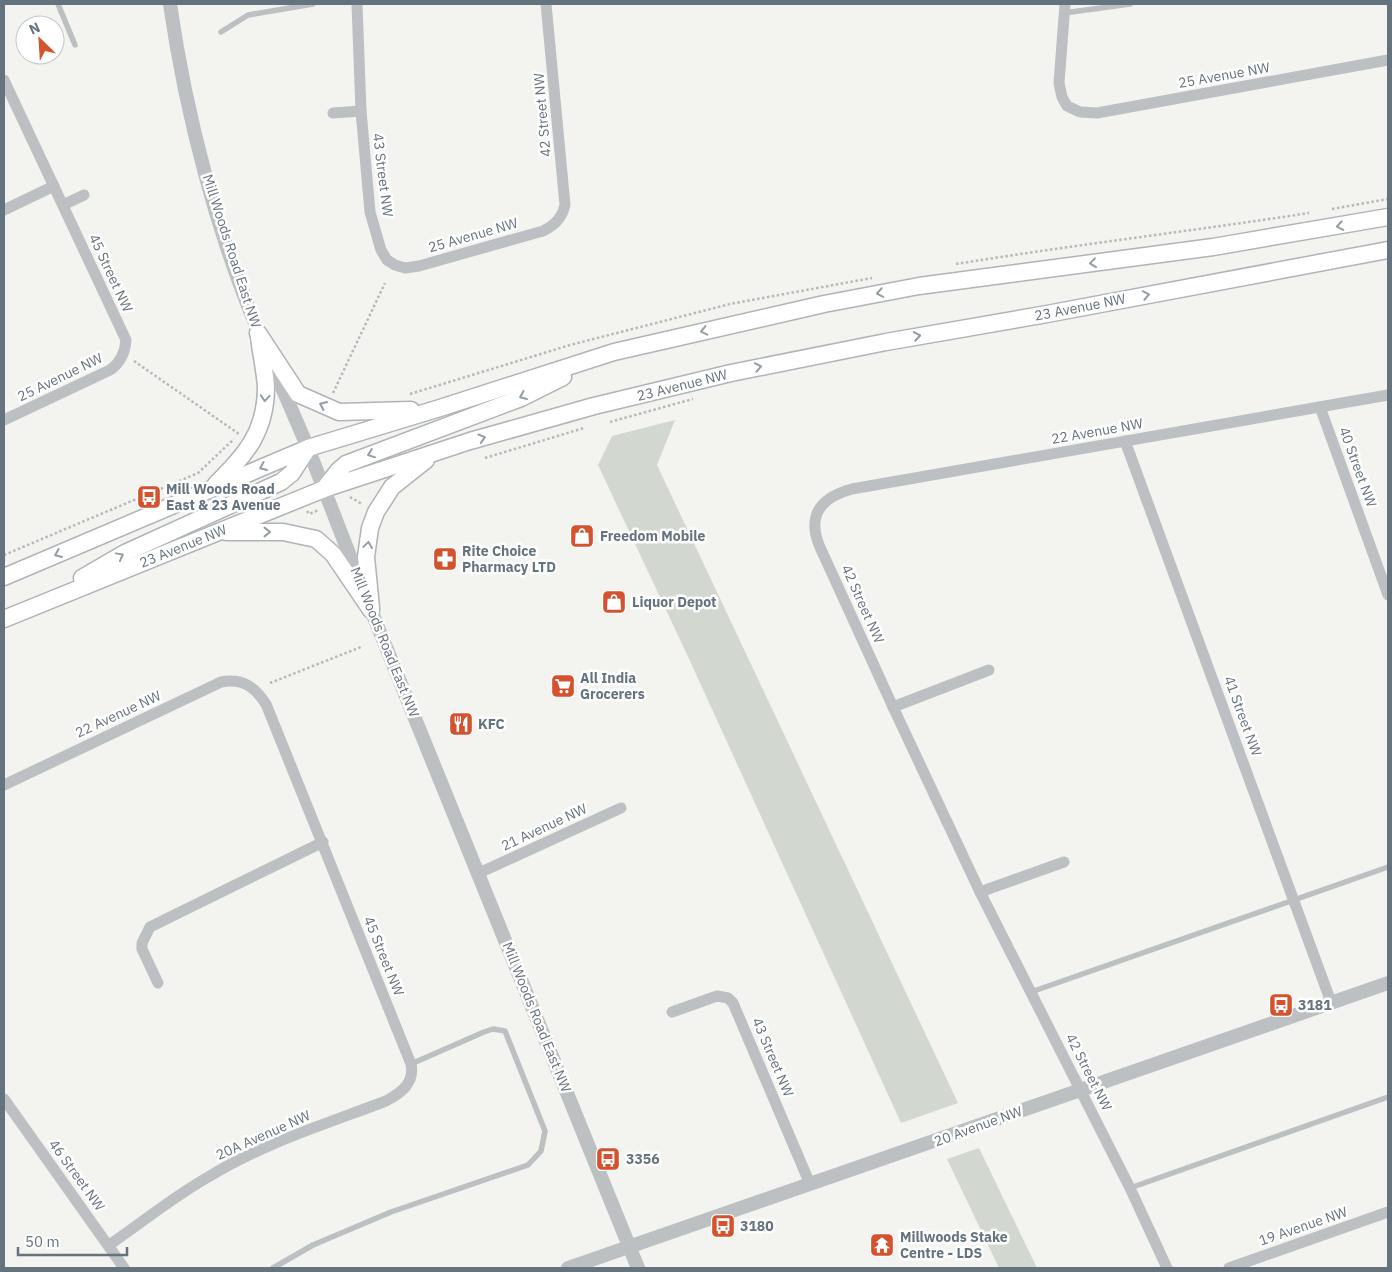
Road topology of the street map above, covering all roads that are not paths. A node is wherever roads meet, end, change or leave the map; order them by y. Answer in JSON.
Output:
{"nodes":[{"id":1,"x":58,"y":4,"type":"edge"},
{"id":2,"x":170,"y":4,"type":"edge"},
{"id":3,"x":313,"y":4,"type":"edge"},
{"id":4,"x":356,"y":4,"type":"edge"},
{"id":5,"x":546,"y":4,"type":"edge"},
{"id":6,"x":1130,"y":4,"type":"edge"},
{"id":7,"x":1065,"y":9,"type":"edge"},
{"id":8,"x":221,"y":32,"type":"dead end"},
{"id":9,"x":75,"y":45,"type":"dead end"},
{"id":10,"x":1388,"y":60,"type":"edge"},
{"id":11,"x":4,"y":80,"type":"edge"},
{"id":12,"x":7,"y":96,"type":"edge"},
{"id":13,"x":361,"y":111,"type":"junction"},
{"id":14,"x":333,"y":113,"type":"dead end"},
{"id":15,"x":54,"y":186,"type":"junction"},
{"id":16,"x":84,"y":196,"type":"dead end"},
{"id":17,"x":64,"y":205,"type":"junction"},
{"id":18,"x":4,"y":210,"type":"edge"},
{"id":19,"x":1388,"y":217,"type":"edge"},
{"id":20,"x":557,"y":221,"type":"joint"},
{"id":21,"x":1388,"y":250,"type":"edge"},
{"id":22,"x":395,"y":266,"type":"joint"},
{"id":23,"x":258,"y":333,"type":"junction"},
{"id":24,"x":614,"y":352,"type":"junction"},
{"id":25,"x":123,"y":354,"type":"joint"},
{"id":26,"x":1388,"y":395,"type":"edge"},
{"id":27,"x":1320,"y":407,"type":"junction"},
{"id":28,"x":440,"y":408,"type":"junction"},
{"id":29,"x":4,"y":420,"type":"edge"},
{"id":30,"x":1125,"y":441,"type":"junction"},
{"id":31,"x":308,"y":448,"type":"junction"},
{"id":32,"x":435,"y":452,"type":"junction"},
{"id":33,"x":324,"y":489,"type":"junction"},
{"id":34,"x":200,"y":494,"type":"junction"},
{"id":35,"x":817,"y":511,"type":"joint"},
{"id":36,"x":218,"y":532,"type":"junction"},
{"id":37,"x":4,"y":577,"type":"edge"},
{"id":38,"x":1388,"y":595,"type":"edge"},
{"id":39,"x":32,"y":607,"type":"junction"},
{"id":40,"x":371,"y":610,"type":"junction"},
{"id":41,"x":4,"y":619,"type":"edge"},
{"id":42,"x":989,"y":670,"type":"dead end"},
{"id":43,"x":247,"y":684,"type":"joint"},
{"id":44,"x":893,"y":707,"type":"junction"},
{"id":45,"x":4,"y":784,"type":"edge"},
{"id":46,"x":621,"y":808,"type":"dead end"},
{"id":47,"x":323,"y":842,"type":"junction"},
{"id":48,"x":1064,"y":862,"type":"dead end"},
{"id":49,"x":1388,"y":867,"type":"edge"},
{"id":50,"x":479,"y":873,"type":"junction"},
{"id":51,"x":980,"y":892,"type":"junction"},
{"id":52,"x":1294,"y":899,"type":"junction"},
{"id":53,"x":158,"y":983,"type":"dead end"},
{"id":54,"x":1388,"y":983,"type":"edge"},
{"id":55,"x":1031,"y":992,"type":"junction"},
{"id":56,"x":1331,"y":1002,"type":"junction"},
{"id":57,"x":672,"y":1012,"type":"dead end"},
{"id":58,"x":410,"y":1064,"type":"junction"},
{"id":59,"x":410,"y":1081,"type":"joint"},
{"id":60,"x":1081,"y":1089,"type":"junction"},
{"id":61,"x":1388,"y":1097,"type":"edge"},
{"id":62,"x":4,"y":1099,"type":"edge"},
{"id":63,"x":810,"y":1184,"type":"junction"},
{"id":64,"x":1130,"y":1188,"type":"junction"},
{"id":65,"x":1388,"y":1212,"type":"edge"},
{"id":66,"x":108,"y":1245,"type":"junction"},
{"id":67,"x":629,"y":1246,"type":"junction"},
{"id":68,"x":124,"y":1268,"type":"edge"},
{"id":69,"x":273,"y":1268,"type":"edge"},
{"id":70,"x":568,"y":1268,"type":"edge"},
{"id":71,"x":638,"y":1268,"type":"edge"},
{"id":72,"x":1166,"y":1268,"type":"edge"},
{"id":73,"x":1229,"y":1268,"type":"edge"}],
"edges":[{"from":1,"to":9,"type":"lane"},
{"from":2,"to":23,"type":"street","name":"Mill Woods Road East NW"},
{"from":3,"to":8,"type":"lane"},
{"from":4,"to":13,"type":"street","name":"43 Street NW"},
{"from":5,"to":20,"type":"street","name":"42 Street NW"},
{"from":6,"to":7,"type":"lane"},
{"from":7,"to":10,"type":"street","name":"25 Avenue NW"},
{"from":11,"to":12,"type":"street","name":"45 Street NW"},
{"from":12,"to":15,"type":"street","name":"45 Street NW"},
{"from":13,"to":14,"type":"street"},
{"from":13,"to":22,"type":"street","name":"43 Street NW"},
{"from":15,"to":17,"type":"street","name":"45 Street NW"},
{"from":15,"to":18,"type":"street"},
{"from":16,"to":17,"type":"street"},
{"from":17,"to":25,"type":"street","name":"45 Street NW"},
{"from":19,"to":24,"type":"main road","one_way":true},
{"from":20,"to":22,"type":"street","name":"25 Avenue NW"},
{"from":32,"to":21,"type":"main road","name":"23 Avenue NW","one_way":true},
{"from":28,"to":23,"type":"main road","one_way":true},
{"from":23,"to":31,"type":"street","name":"Mill Woods Road East NW"},
{"from":23,"to":34,"type":"main road","one_way":true},
{"from":24,"to":28,"type":"main road"},
{"from":24,"to":33,"type":"main road","one_way":true},
{"from":25,"to":29,"type":"street","name":"25 Avenue NW"},
{"from":26,"to":27,"type":"street","name":"22 Avenue NW"},
{"from":27,"to":30,"type":"street","name":"22 Avenue NW"},
{"from":27,"to":38,"type":"street","name":"40 Street NW"},
{"from":28,"to":31,"type":"main road"},
{"from":30,"to":35,"type":"street","name":"22 Avenue NW"},
{"from":30,"to":52,"type":"street","name":"41 Street NW"},
{"from":31,"to":33,"type":"street","name":"Mill Woods Road East NW"},
{"from":31,"to":34,"type":"main road","one_way":true},
{"from":39,"to":31,"type":"main road","one_way":true},
{"from":32,"to":33,"type":"main road","name":"23 Avenue NW"},
{"from":40,"to":32,"type":"main road","one_way":true},
{"from":33,"to":36,"type":"main road","name":"23 Avenue NW"},
{"from":33,"to":40,"type":"street","name":"Mill Woods Road East NW"},
{"from":34,"to":37,"type":"main road","one_way":true},
{"from":35,"to":44,"type":"street","name":"42 Street NW"},
{"from":36,"to":39,"type":"main road","name":"23 Avenue NW"},
{"from":36,"to":40,"type":"main road","one_way":true},
{"from":39,"to":41,"type":"main road","name":"23 Avenue NW"},
{"from":40,"to":50,"type":"street","name":"Mill Woods Road East NW"},
{"from":42,"to":44,"type":"street"},
{"from":43,"to":45,"type":"street","name":"22 Avenue NW"},
{"from":43,"to":47,"type":"street","name":"45 Street NW"},
{"from":44,"to":51,"type":"street","name":"42 Street NW"},
{"from":46,"to":50,"type":"street","name":"21 Avenue NW"},
{"from":47,"to":53,"type":"street"},
{"from":47,"to":58,"type":"street","name":"45 Street NW"},
{"from":48,"to":51,"type":"street"},
{"from":49,"to":52,"type":"lane"},
{"from":50,"to":67,"type":"street","name":"Mill Woods Road East NW"},
{"from":51,"to":55,"type":"street","name":"42 Street NW"},
{"from":52,"to":55,"type":"lane"},
{"from":52,"to":56,"type":"street","name":"41 Street NW"},
{"from":54,"to":56,"type":"street","name":"20 Avenue NW"},
{"from":55,"to":60,"type":"street","name":"42 Street NW"},
{"from":56,"to":60,"type":"street","name":"20 Avenue NW"},
{"from":57,"to":63,"type":"street","name":"43 Street NW"},
{"from":58,"to":59,"type":"street","name":"45 Street NW"},
{"from":58,"to":69,"type":"lane"},
{"from":59,"to":66,"type":"street","name":"20A Avenue NW"},
{"from":60,"to":63,"type":"street","name":"20 Avenue NW"},
{"from":60,"to":64,"type":"street","name":"42 Street NW"},
{"from":61,"to":64,"type":"lane"},
{"from":62,"to":66,"type":"street","name":"46 Street NW"},
{"from":63,"to":67,"type":"street","name":"20 Avenue NW"},
{"from":64,"to":72,"type":"street","name":"42 Street NW"},
{"from":65,"to":73,"type":"street","name":"19 Avenue NW"},
{"from":66,"to":68,"type":"street","name":"46 Street NW"},
{"from":67,"to":70,"type":"street","name":"20 Avenue NW"},
{"from":67,"to":71,"type":"street","name":"Mill Woods Road East NW"}]}
